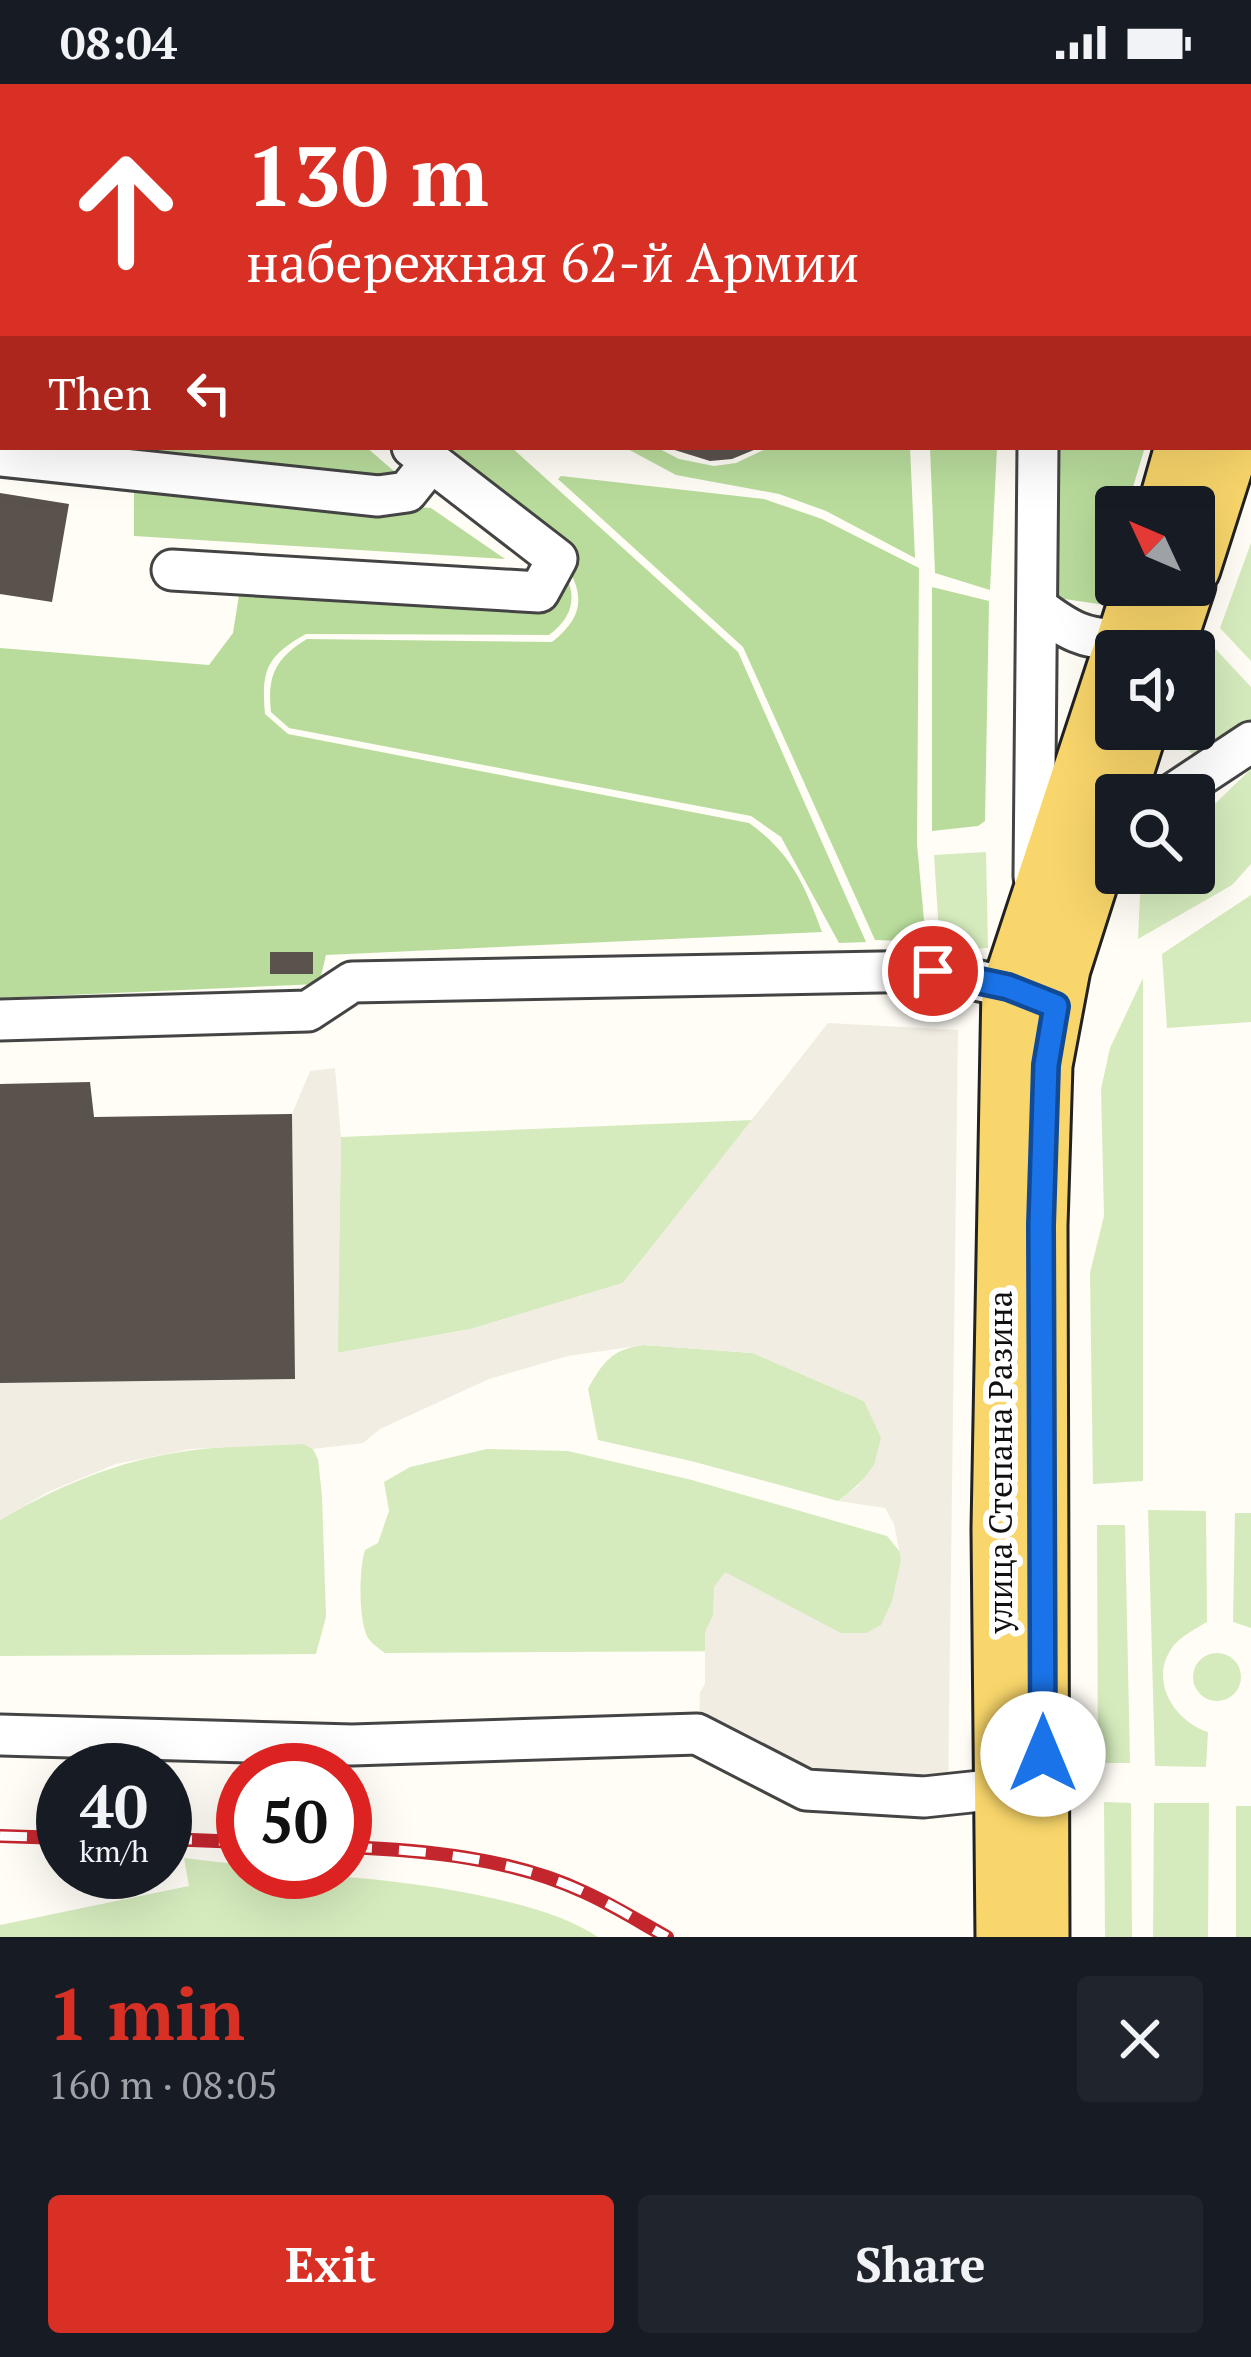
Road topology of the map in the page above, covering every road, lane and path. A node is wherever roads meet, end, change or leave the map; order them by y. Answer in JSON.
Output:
{"nodes":[{"id":1,"x":1038,"y":450,"type":"edge"},
{"id":2,"x":1180,"y":450,"type":"edge"},
{"id":3,"x":1232,"y":450,"type":"edge"},
{"id":4,"x":422,"y":454,"type":"edge"},
{"id":5,"x":0,"y":456,"type":"edge"},
{"id":6,"x":1170,"y":486,"type":"edge"},
{"id":7,"x":1215,"y":503,"type":"edge"},
{"id":8,"x":172,"y":570,"type":"dead end"},
{"id":9,"x":1170,"y":606,"type":"edge"},
{"id":10,"x":1036,"y":607,"type":"junction"},
{"id":11,"x":1149,"y":630,"type":"edge"},
{"id":12,"x":1095,"y":641,"type":"edge"},
{"id":13,"x":1251,"y":742,"type":"edge"},
{"id":14,"x":1095,"y":748,"type":"edge"},
{"id":15,"x":1203,"y":774,"type":"edge"},
{"id":16,"x":1095,"y":880,"type":"edge"},
{"id":17,"x":1033,"y":918,"type":"junction"},
{"id":18,"x":1008,"y":987,"type":"junction"},
{"id":19,"x":1056,"y":1006,"type":"junction"},
{"id":20,"x":0,"y":1020,"type":"edge"},
{"id":21,"x":0,"y":1735,"type":"edge"},
{"id":22,"x":999,"y":1789,"type":"junction"},
{"id":23,"x":1002,"y":1937,"type":"edge"},
{"id":24,"x":1043,"y":1937,"type":"edge"}],
"edges":[{"from":1,"to":10,"type":"street"},
{"from":2,"to":6,"type":"main road"},
{"from":3,"to":7,"type":"main road"},
{"from":4,"to":5,"type":"street"},
{"from":4,"to":8,"type":"street"},
{"from":9,"to":11,"type":"main road"},
{"from":10,"to":12,"type":"street"},
{"from":10,"to":17,"type":"street"},
{"from":13,"to":15,"type":"street"},
{"from":14,"to":17,"type":"main road","name":"улица Степана Разина"},
{"from":16,"to":19,"type":"main road","name":"улица Степана Разина"},
{"from":17,"to":18,"type":"main road","name":"улица Степана Разина"},
{"from":18,"to":19,"type":"street"},
{"from":18,"to":20,"type":"street"},
{"from":18,"to":22,"type":"main road","name":"улица Степана Разина"},
{"from":19,"to":24,"type":"main road","name":"улица Степана Разина"},
{"from":21,"to":22,"type":"street"},
{"from":22,"to":23,"type":"main road","name":"улица Степана Разина"}]}
